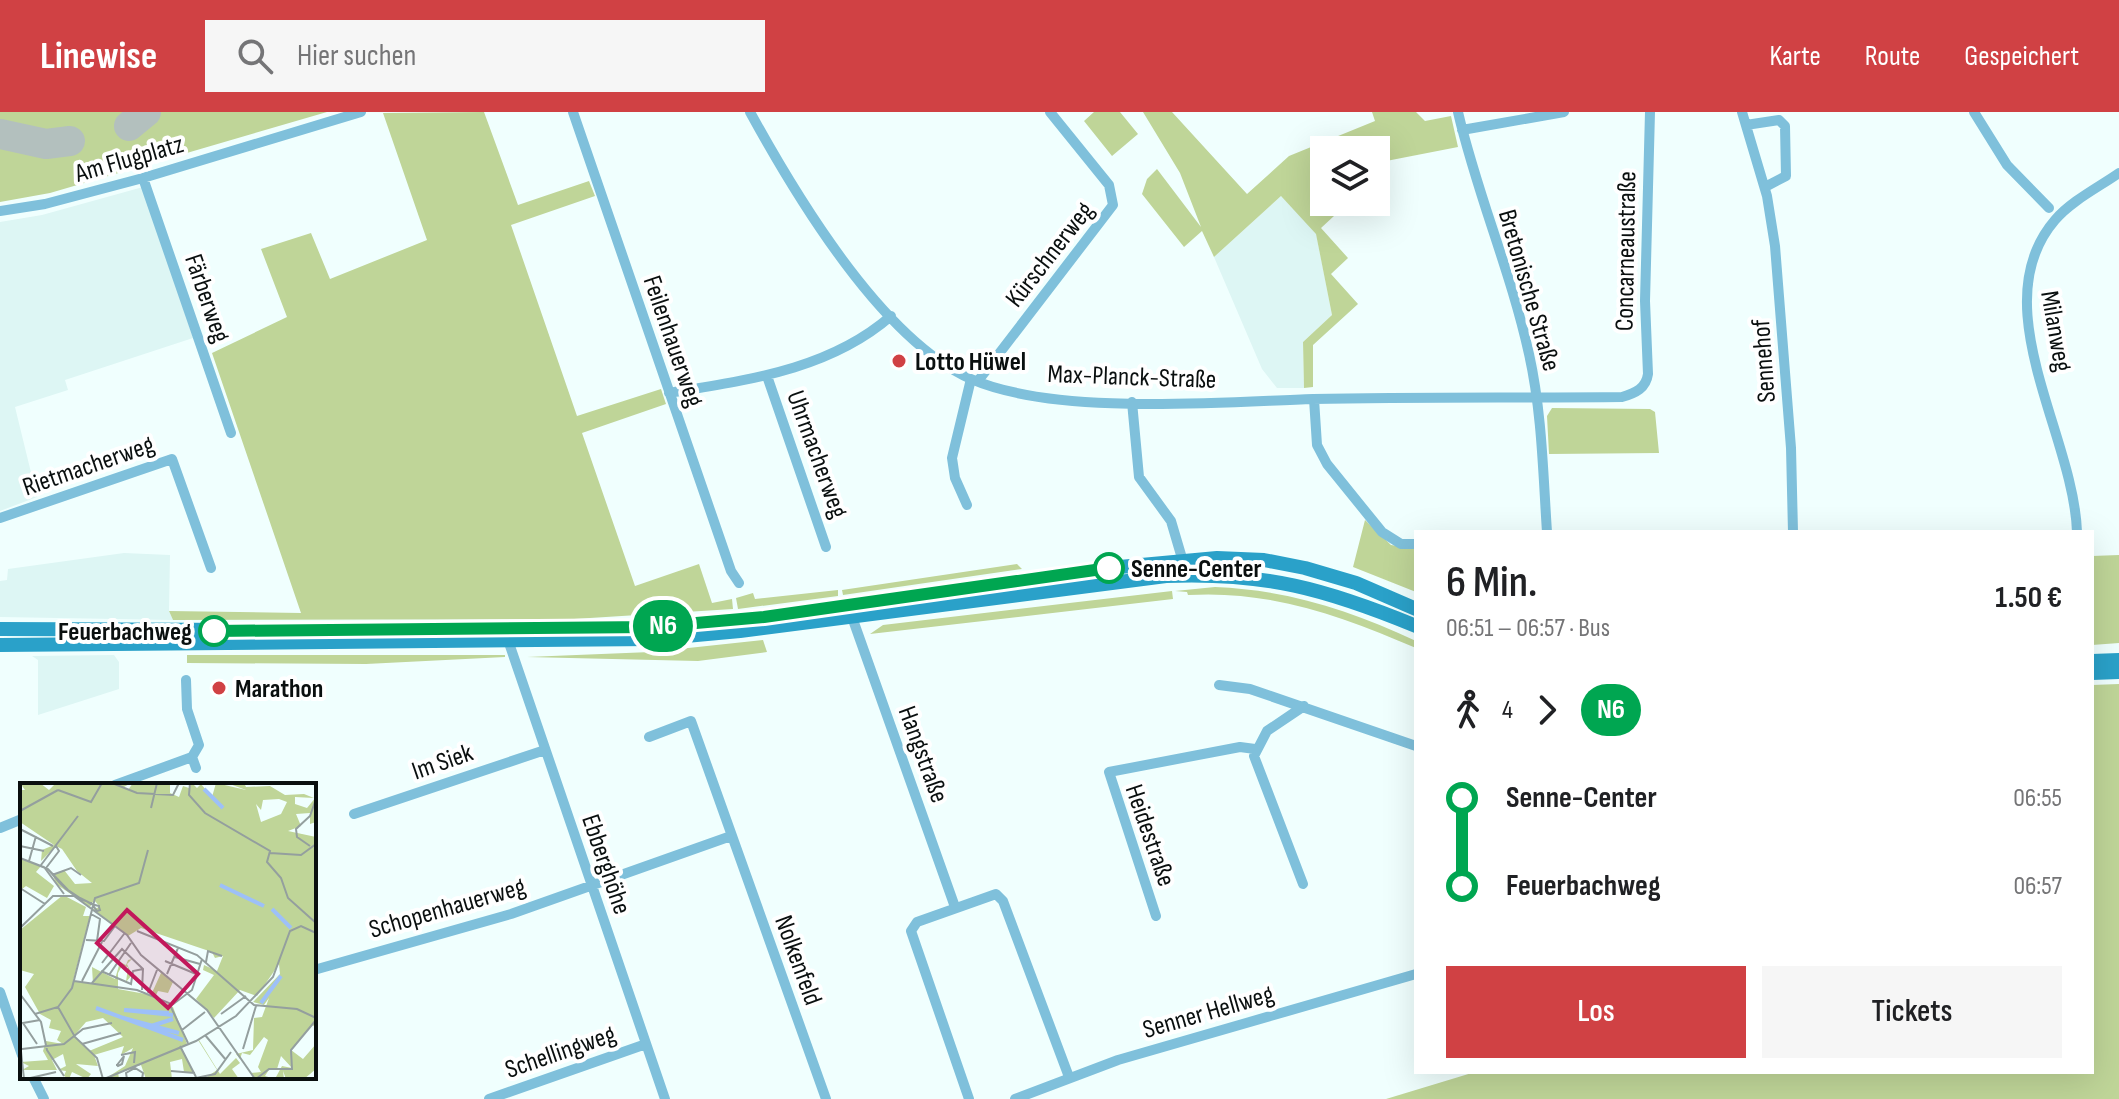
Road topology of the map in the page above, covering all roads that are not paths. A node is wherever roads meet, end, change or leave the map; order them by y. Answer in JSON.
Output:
{"nodes":[{"id":1,"x":361,"y":112,"type":"edge"},
{"id":2,"x":573,"y":112,"type":"edge"},
{"id":3,"x":750,"y":112,"type":"edge"},
{"id":4,"x":1050,"y":112,"type":"edge"},
{"id":5,"x":1458,"y":112,"type":"edge"},
{"id":6,"x":1564,"y":112,"type":"edge"},
{"id":7,"x":1650,"y":112,"type":"edge"},
{"id":8,"x":1742,"y":112,"type":"edge"},
{"id":9,"x":1974,"y":112,"type":"edge"},
{"id":10,"x":1746,"y":125,"type":"junction"},
{"id":11,"x":1462,"y":130,"type":"junction"},
{"id":12,"x":2119,"y":173,"type":"edge"},
{"id":13,"x":143,"y":178,"type":"junction"},
{"id":14,"x":1765,"y":187,"type":"junction"},
{"id":15,"x":2049,"y":208,"type":"dead end"},
{"id":16,"x":0,"y":211,"type":"edge"},
{"id":17,"x":891,"y":316,"type":"junction"},
{"id":18,"x":767,"y":376,"type":"junction"},
{"id":19,"x":975,"y":380,"type":"junction"},
{"id":20,"x":1641,"y":388,"type":"joint"},
{"id":21,"x":669,"y":393,"type":"junction"},
{"id":22,"x":1537,"y":396,"type":"junction"},
{"id":23,"x":1314,"y":399,"type":"junction"},
{"id":24,"x":1132,"y":402,"type":"junction"},
{"id":25,"x":231,"y":433,"type":"dead end"},
{"id":26,"x":967,"y":505,"type":"dead end"},
{"id":27,"x":0,"y":518,"type":"edge"},
{"id":28,"x":1547,"y":530,"type":"edge"},
{"id":29,"x":1793,"y":530,"type":"edge"},
{"id":30,"x":2077,"y":530,"type":"edge"},
{"id":31,"x":1414,"y":544,"type":"edge"},
{"id":32,"x":826,"y":547,"type":"dead end"},
{"id":33,"x":1184,"y":567,"type":"junction"},
{"id":34,"x":211,"y":568,"type":"dead end"},
{"id":35,"x":739,"y":583,"type":"dead end"},
{"id":36,"x":1414,"y":608,"type":"edge"},
{"id":37,"x":852,"y":617,"type":"junction"},
{"id":38,"x":1414,"y":625,"type":"edge"},
{"id":39,"x":0,"y":629,"type":"edge"},
{"id":40,"x":509,"y":643,"type":"junction"},
{"id":41,"x":0,"y":645,"type":"edge"},
{"id":42,"x":2119,"y":660,"type":"edge"},
{"id":43,"x":2094,"y":661,"type":"edge"},
{"id":44,"x":2119,"y":672,"type":"edge"},
{"id":45,"x":2094,"y":673,"type":"edge"},
{"id":46,"x":186,"y":680,"type":"dead end"},
{"id":47,"x":1219,"y":685,"type":"dead end"},
{"id":48,"x":1304,"y":706,"type":"junction"},
{"id":49,"x":649,"y":737,"type":"dead end"},
{"id":50,"x":1414,"y":745,"type":"edge"},
{"id":51,"x":1255,"y":749,"type":"junction"},
{"id":52,"x":545,"y":750,"type":"junction"},
{"id":53,"x":122,"y":783,"type":"edge"},
{"id":54,"x":354,"y":814,"type":"dead end"},
{"id":55,"x":20,"y":820,"type":"edge"},
{"id":56,"x":0,"y":828,"type":"edge"},
{"id":57,"x":731,"y":836,"type":"junction"},
{"id":58,"x":1303,"y":884,"type":"dead end"},
{"id":59,"x":592,"y":885,"type":"junction"},
{"id":60,"x":955,"y":907,"type":"junction"},
{"id":61,"x":1156,"y":916,"type":"dead end"},
{"id":62,"x":316,"y":969,"type":"edge"},
{"id":63,"x":1414,"y":975,"type":"edge"},
{"id":64,"x":0,"y":992,"type":"edge"},
{"id":65,"x":646,"y":1044,"type":"junction"},
{"id":66,"x":20,"y":1049,"type":"edge"},
{"id":67,"x":1069,"y":1077,"type":"junction"},
{"id":68,"x":34,"y":1079,"type":"edge"},
{"id":69,"x":44,"y":1099,"type":"edge"},
{"id":70,"x":489,"y":1099,"type":"edge"},
{"id":71,"x":665,"y":1099,"type":"edge"},
{"id":72,"x":826,"y":1099,"type":"edge"},
{"id":73,"x":969,"y":1099,"type":"edge"},
{"id":74,"x":1015,"y":1099,"type":"edge"}],
"edges":[{"from":1,"to":13,"type":"street","name":"Am Flugplatz"},
{"from":2,"to":21,"type":"street","name":"Feilenhauerweg"},
{"from":3,"to":17,"type":"street","name":"Max-Planck-Straße"},
{"from":4,"to":19,"type":"street","name":"Kürschnerweg"},
{"from":5,"to":11,"type":"street","name":"Bretonische Straße"},
{"from":6,"to":11,"type":"street"},
{"from":7,"to":20,"type":"street","name":"Concarneaustraße"},
{"from":8,"to":10,"type":"street","name":"Sennehof"},
{"from":9,"to":15,"type":"street"},
{"from":10,"to":14,"type":"street","name":"Sennehof"},
{"from":10,"to":14,"type":"street"},
{"from":11,"to":22,"type":"street","name":"Bretonische Straße"},
{"from":12,"to":30,"type":"street","name":"Milanweg"},
{"from":13,"to":16,"type":"street","name":"Am Flugplatz"},
{"from":13,"to":25,"type":"street","name":"Färberweg"},
{"from":14,"to":29,"type":"street","name":"Sennehof"},
{"from":17,"to":18,"type":"street"},
{"from":17,"to":19,"type":"street","name":"Max-Planck-Straße"},
{"from":18,"to":21,"type":"street"},
{"from":18,"to":32,"type":"street","name":"Uhrmacherweg"},
{"from":19,"to":24,"type":"street","name":"Max-Planck-Straße"},
{"from":19,"to":26,"type":"street"},
{"from":20,"to":22,"type":"street","name":"Max-Planck-Straße"},
{"from":21,"to":35,"type":"street","name":"Feilenhauerweg"},
{"from":22,"to":23,"type":"street","name":"Max-Planck-Straße"},
{"from":22,"to":28,"type":"street","name":"Bretonische Straße"},
{"from":23,"to":24,"type":"street","name":"Max-Planck-Straße"},
{"from":23,"to":31,"type":"street"},
{"from":24,"to":33,"type":"street"},
{"from":27,"to":34,"type":"street","name":"Rietmacherweg"},
{"from":33,"to":36,"type":"main road"},
{"from":33,"to":37,"type":"main road"},
{"from":33,"to":38,"type":"main road"},
{"from":33,"to":39,"type":"main road"},
{"from":37,"to":40,"type":"main road"},
{"from":37,"to":60,"type":"street","name":"Hangstraße"},
{"from":40,"to":41,"type":"main road"},
{"from":40,"to":52,"type":"street","name":"Ebberghöhe"},
{"from":42,"to":43,"type":"main road"},
{"from":44,"to":45,"type":"main road"},
{"from":46,"to":53,"type":"street"},
{"from":47,"to":48,"type":"street"},
{"from":48,"to":50,"type":"street"},
{"from":48,"to":51,"type":"street"},
{"from":49,"to":57,"type":"street","name":"Nolkenfeld"},
{"from":51,"to":58,"type":"street"},
{"from":51,"to":61,"type":"street","name":"Heidestraße"},
{"from":52,"to":54,"type":"street","name":"Im Siek"},
{"from":52,"to":59,"type":"street","name":"Ebberghöhe"},
{"from":55,"to":56,"type":"street"},
{"from":57,"to":59,"type":"street"},
{"from":57,"to":72,"type":"street","name":"Nolkenfeld"},
{"from":59,"to":62,"type":"street","name":"Schopenhauerweg"},
{"from":59,"to":65,"type":"street","name":"Ebberghöhe"},
{"from":60,"to":67,"type":"street"},
{"from":60,"to":73,"type":"street"},
{"from":63,"to":67,"type":"street","name":"Senner Hellweg"},
{"from":64,"to":66,"type":"street"},
{"from":65,"to":70,"type":"street","name":"Schellingweg"},
{"from":65,"to":71,"type":"street","name":"Ebberghöhe"},
{"from":67,"to":74,"type":"street","name":"Senner Hellweg"},
{"from":68,"to":69,"type":"street"}]}
